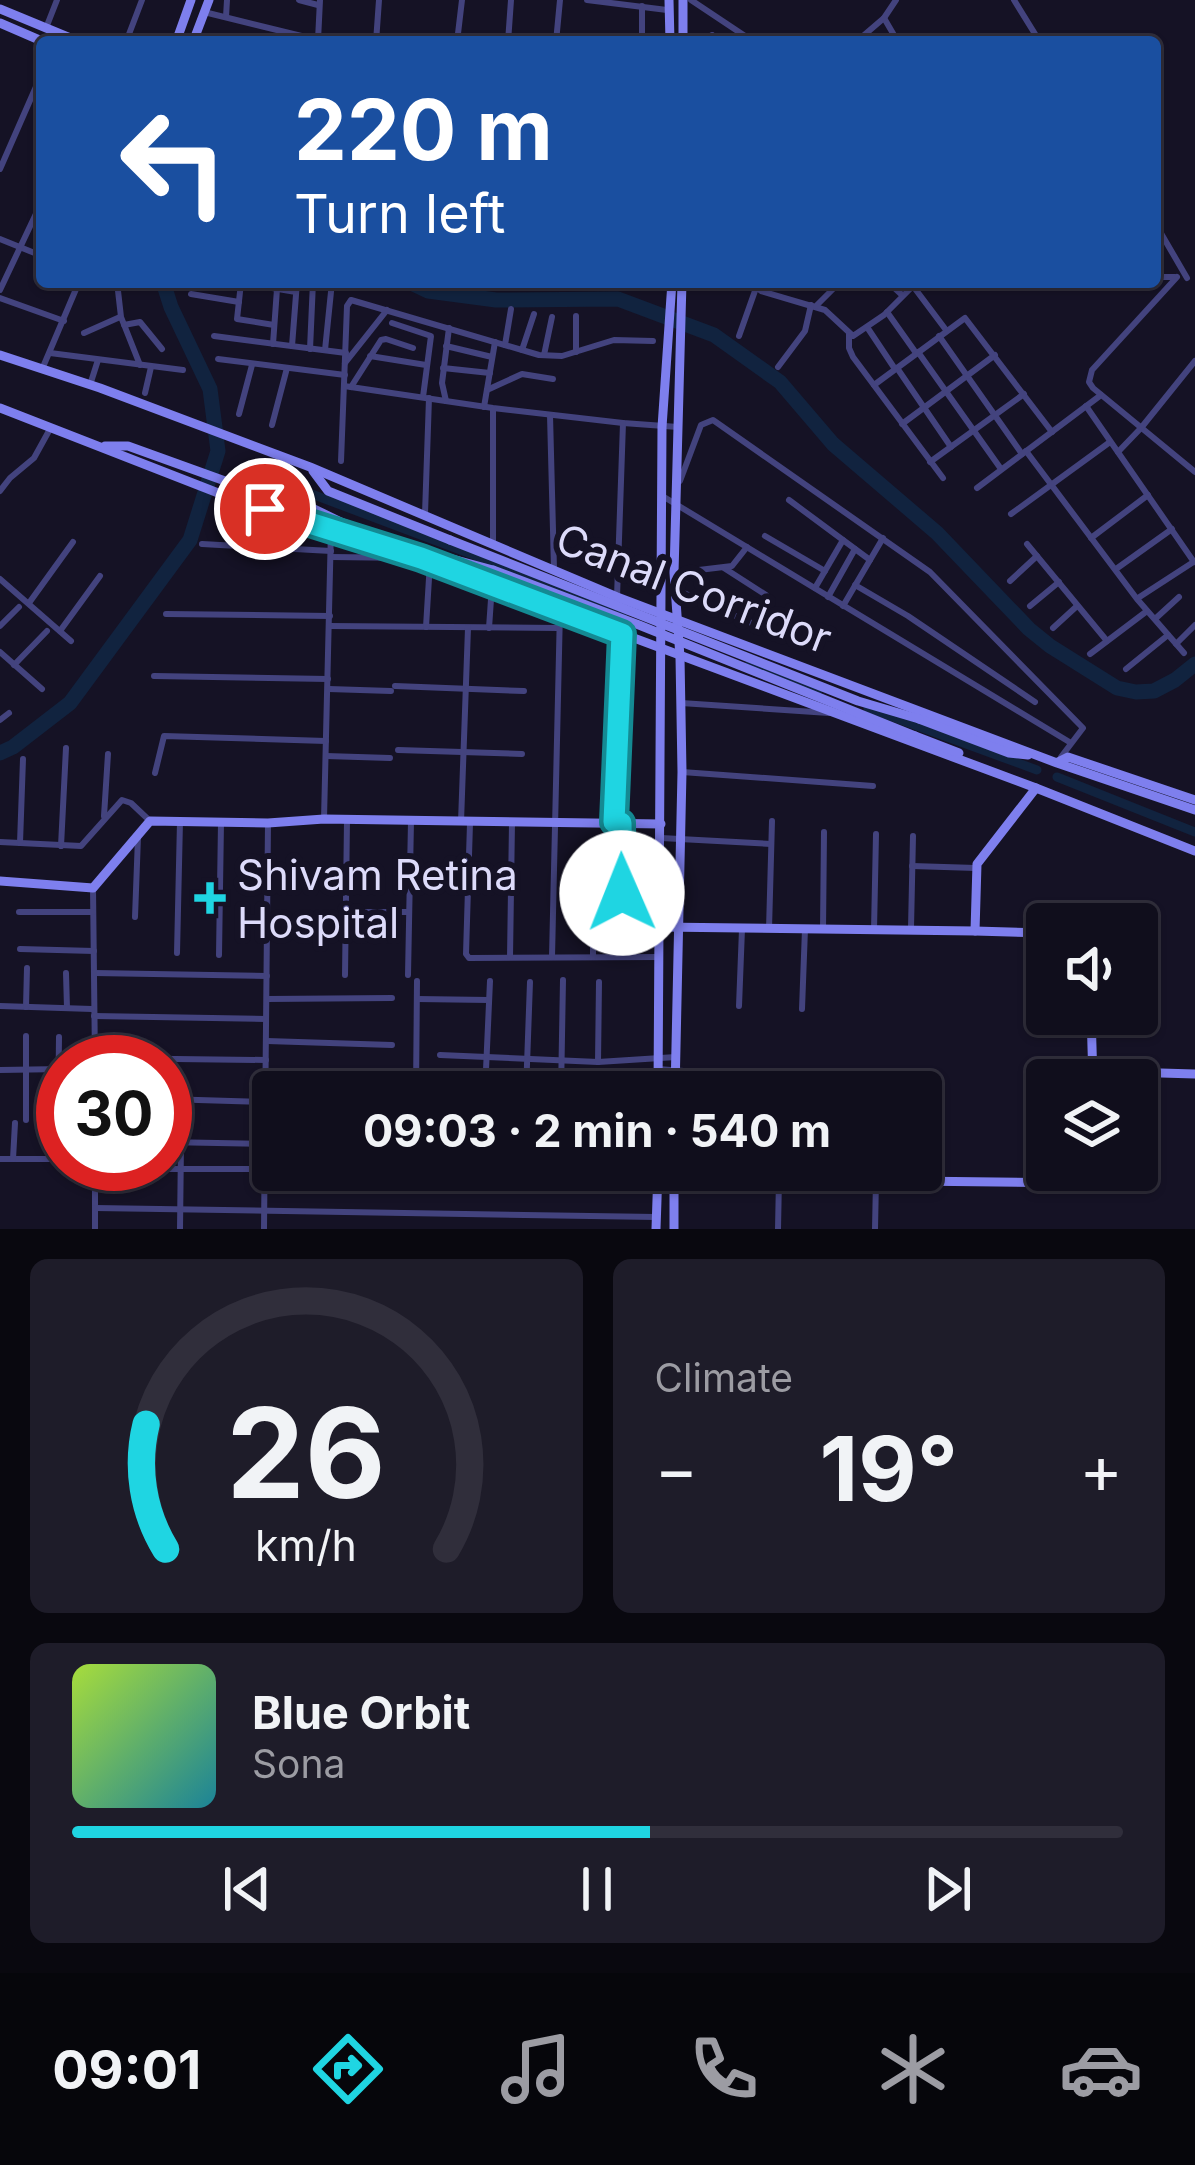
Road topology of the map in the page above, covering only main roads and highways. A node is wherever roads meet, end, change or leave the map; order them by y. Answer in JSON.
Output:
{"nodes":[{"id":1,"x":191,"y":0,"type":"edge"},
{"id":2,"x":687,"y":0,"type":"edge"},
{"id":3,"x":669,"y":5,"type":"edge"},
{"id":4,"x":207,"y":6,"type":"edge"},
{"id":5,"x":3,"y":15,"type":"edge"},
{"id":6,"x":55,"y":36,"type":"edge"},
{"id":7,"x":178,"y":36,"type":"edge"},
{"id":8,"x":196,"y":36,"type":"edge"},
{"id":9,"x":670,"y":36,"type":"edge"},
{"id":10,"x":684,"y":36,"type":"edge"},
{"id":11,"x":36,"y":37,"type":"edge"},
{"id":12,"x":672,"y":288,"type":"edge"},
{"id":13,"x":682,"y":288,"type":"edge"},
{"id":14,"x":0,"y":355,"type":"edge"},
{"id":15,"x":0,"y":407,"type":"edge"},
{"id":16,"x":157,"y":463,"type":"junction"},
{"id":17,"x":310,"y":467,"type":"junction"},
{"id":18,"x":310,"y":507,"type":"junction"},
{"id":19,"x":299,"y":520,"type":"junction"},
{"id":20,"x":662,"y":613,"type":"junction"},
{"id":21,"x":678,"y":618,"type":"junction"},
{"id":22,"x":663,"y":649,"type":"junction"},
{"id":23,"x":680,"y":657,"type":"junction"},
{"id":24,"x":1041,"y":757,"type":"junction"},
{"id":25,"x":1057,"y":763,"type":"junction"},
{"id":26,"x":1024,"y":783,"type":"junction"},
{"id":27,"x":1036,"y":788,"type":"junction"},
{"id":28,"x":1195,"y":800,"type":"edge"},
{"id":29,"x":1195,"y":810,"type":"edge"},
{"id":30,"x":661,"y":824,"type":"junction"},
{"id":31,"x":1195,"y":850,"type":"edge"},
{"id":32,"x":0,"y":881,"type":"edge"},
{"id":33,"x":660,"y":927,"type":"junction"},
{"id":34,"x":679,"y":927,"type":"junction"},
{"id":35,"x":975,"y":931,"type":"junction"},
{"id":36,"x":1026,"y":932,"type":"edge"},
{"id":37,"x":658,"y":1071,"type":"edge"},
{"id":38,"x":676,"y":1071,"type":"edge"},
{"id":39,"x":1195,"y":1074,"type":"edge"},
{"id":40,"x":1158,"y":1075,"type":"edge"},
{"id":41,"x":942,"y":1181,"type":"edge"},
{"id":42,"x":1026,"y":1182,"type":"edge"},
{"id":43,"x":657,"y":1191,"type":"edge"},
{"id":44,"x":674,"y":1191,"type":"edge"},
{"id":45,"x":656,"y":1223,"type":"edge"},
{"id":46,"x":674,"y":1229,"type":"edge"}],
"edges":[{"from":1,"to":7,"type":"main road"},
{"from":2,"to":10,"type":"main road"},
{"from":3,"to":9,"type":"main road"},
{"from":4,"to":8,"type":"main road"},
{"from":5,"to":6,"type":"main road"},
{"from":5,"to":11,"type":"main road"},
{"from":12,"to":20,"type":"main road"},
{"from":13,"to":21,"type":"main road"},
{"from":14,"to":17,"type":"main road"},
{"from":15,"to":16,"type":"main road"},
{"from":16,"to":18,"type":"main road"},
{"from":16,"to":19,"type":"main road"},
{"from":17,"to":20,"type":"main road","name":"Canal Corridor"},
{"from":17,"to":24,"type":"main road","bridge":true},
{"from":18,"to":19,"type":"main road"},
{"from":18,"to":26,"type":"main road","bridge":true},
{"from":19,"to":22,"type":"main road"},
{"from":20,"to":21,"type":"main road","name":"Canal Corridor"},
{"from":20,"to":22,"type":"main road"},
{"from":21,"to":23,"type":"main road"},
{"from":21,"to":24,"type":"main road","name":"Canal Corridor"},
{"from":22,"to":23,"type":"main road"},
{"from":22,"to":30,"type":"main road"},
{"from":23,"to":26,"type":"main road"},
{"from":23,"to":34,"type":"main road"},
{"from":24,"to":25,"type":"main road","name":"Canal Corridor"},
{"from":25,"to":28,"type":"main road"},
{"from":25,"to":29,"type":"main road"},
{"from":26,"to":27,"type":"main road"},
{"from":27,"to":31,"type":"main road"},
{"from":27,"to":35,"type":"main road"},
{"from":30,"to":32,"type":"main road"},
{"from":30,"to":33,"type":"main road"},
{"from":33,"to":34,"type":"main road"},
{"from":33,"to":37,"type":"main road"},
{"from":34,"to":35,"type":"main road"},
{"from":34,"to":38,"type":"main road"},
{"from":35,"to":36,"type":"main road"},
{"from":39,"to":40,"type":"main road"},
{"from":41,"to":42,"type":"main road"},
{"from":43,"to":45,"type":"main road"},
{"from":44,"to":46,"type":"main road"}]}
